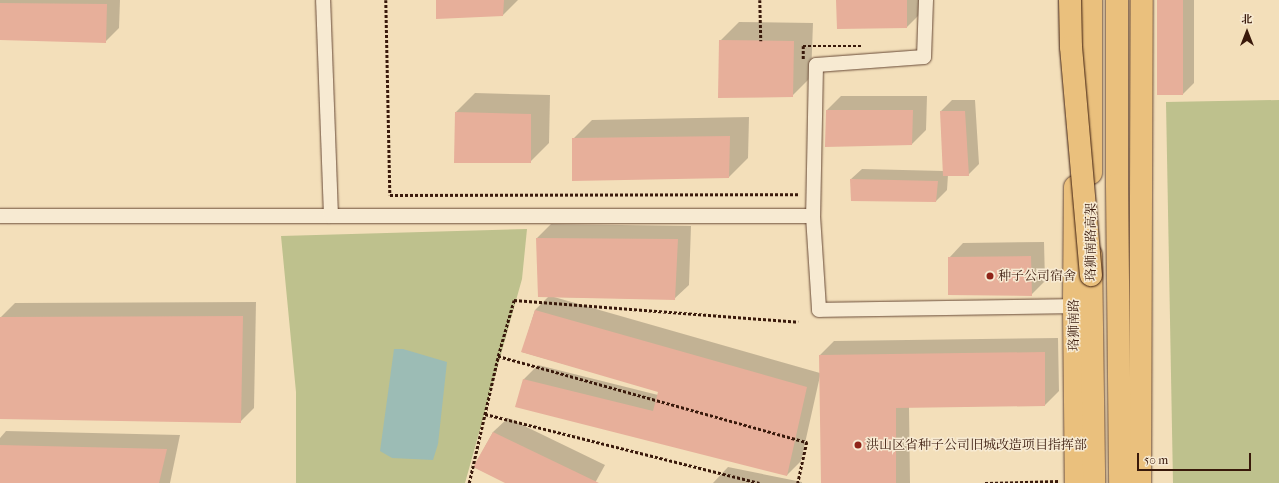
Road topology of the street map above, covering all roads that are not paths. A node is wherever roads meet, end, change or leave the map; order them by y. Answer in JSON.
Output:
{"nodes":[{"id":1,"x":323,"y":0,"type":"edge"},
{"id":2,"x":926,"y":0,"type":"edge"},
{"id":3,"x":1070,"y":0,"type":"edge"},
{"id":4,"x":1075,"y":0,"type":"edge"},
{"id":5,"x":1090,"y":0,"type":"edge"},
{"id":6,"x":1117,"y":0,"type":"edge"},
{"id":7,"x":1142,"y":0,"type":"edge"},
{"id":8,"x":0,"y":216,"type":"edge"},
{"id":9,"x":331,"y":216,"type":"junction"},
{"id":10,"x":813,"y":216,"type":"junction"},
{"id":11,"x":1090,"y":275,"type":"junction"},
{"id":12,"x":1074,"y":306,"type":"junction"},
{"id":13,"x":1082,"y":482,"type":"edge"},
{"id":14,"x":1120,"y":483,"type":"edge"},
{"id":15,"x":1140,"y":483,"type":"edge"}],
"edges":[{"from":1,"to":9,"type":"street"},
{"from":2,"to":10,"type":"street"},
{"from":3,"to":11,"type":"main road","bridge":true},
{"from":4,"to":12,"type":"main road","name":"珞狮南路"},
{"from":5,"to":11,"type":"main road","name":"珞狮南路高架","bridge":true},
{"from":6,"to":14,"type":"main road","name":"珞狮南路高架"},
{"from":7,"to":15,"type":"main road"},
{"from":8,"to":9,"type":"street"},
{"from":9,"to":10,"type":"street"},
{"from":10,"to":12,"type":"street"},
{"from":11,"to":13,"type":"main road","name":"珞狮南路高架"},
{"from":12,"to":13,"type":"main road","name":"珞狮南路"}]}
